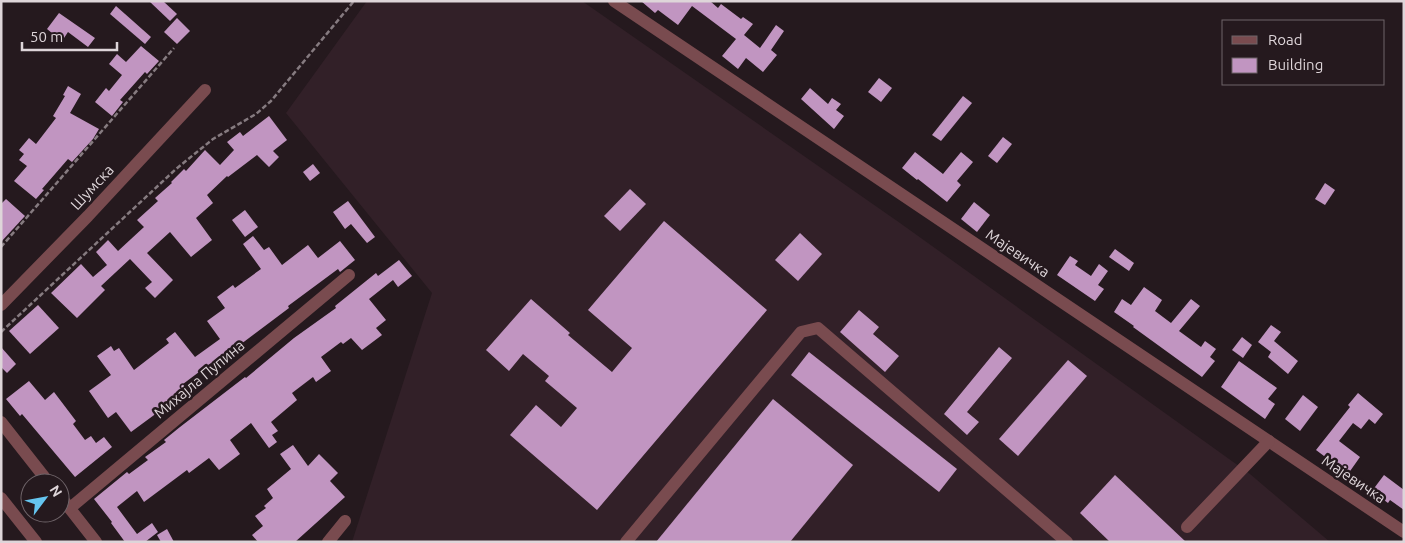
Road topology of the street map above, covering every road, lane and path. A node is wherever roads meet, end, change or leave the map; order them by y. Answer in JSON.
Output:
{"nodes":[{"id":1,"x":354,"y":1,"type":"edge"},
{"id":2,"x":614,"y":1,"type":"edge"},
{"id":3,"x":174,"y":48,"type":"dead end"},
{"id":4,"x":206,"y":90,"type":"dead end"},
{"id":5,"x":1,"y":247,"type":"edge"},
{"id":6,"x":349,"y":275,"type":"dead end"},
{"id":7,"x":1,"y":305,"type":"edge"},
{"id":8,"x":1,"y":332,"type":"edge"},
{"id":9,"x":1,"y":422,"type":"edge"},
{"id":10,"x":1269,"y":441,"type":"junction"},
{"id":11,"x":41,"y":473,"type":"edge"},
{"id":12,"x":1,"y":498,"type":"edge"},
{"id":13,"x":70,"y":508,"type":"joint"},
{"id":14,"x":345,"y":521,"type":"dead end"},
{"id":15,"x":1187,"y":527,"type":"dead end"},
{"id":16,"x":1404,"y":532,"type":"edge"},
{"id":17,"x":36,"y":542,"type":"edge"},
{"id":18,"x":96,"y":542,"type":"edge"},
{"id":19,"x":328,"y":542,"type":"edge"},
{"id":20,"x":626,"y":542,"type":"edge"},
{"id":21,"x":1067,"y":542,"type":"edge"}],
"edges":[{"from":1,"to":8,"type":"path"},
{"from":2,"to":10,"type":"street","name":"Мајевичка"},
{"from":3,"to":5,"type":"path"},
{"from":4,"to":7,"type":"street","name":"Шумска"},
{"from":6,"to":13,"type":"street","name":"Михајла Пупина"},
{"from":9,"to":11,"type":"street"},
{"from":10,"to":15,"type":"street"},
{"from":10,"to":16,"type":"street","name":"Мајевичка"},
{"from":12,"to":17,"type":"street"},
{"from":13,"to":18,"type":"street"},
{"from":14,"to":19,"type":"street"},
{"from":20,"to":21,"type":"street"}]}
